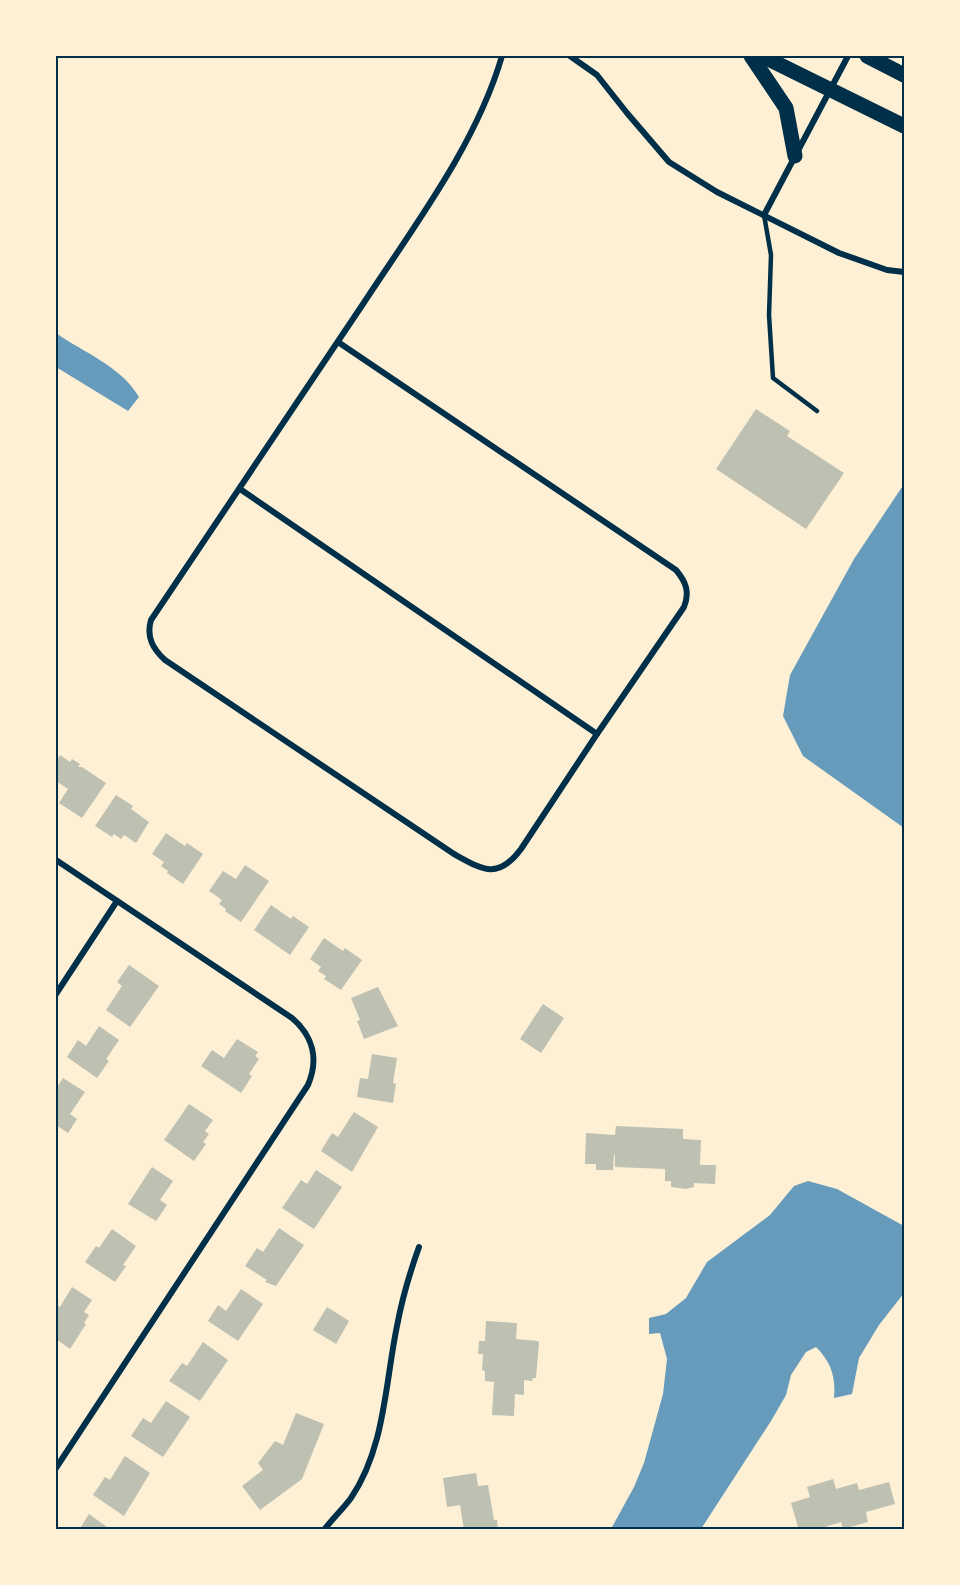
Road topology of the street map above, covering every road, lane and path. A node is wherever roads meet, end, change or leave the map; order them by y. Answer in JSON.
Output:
{"nodes":[{"id":1,"x":502,"y":56,"type":"edge"},
{"id":2,"x":570,"y":56,"type":"edge"},
{"id":3,"x":751,"y":56,"type":"edge"},
{"id":4,"x":762,"y":56,"type":"edge"},
{"id":5,"x":848,"y":56,"type":"edge"},
{"id":6,"x":867,"y":56,"type":"edge"},
{"id":7,"x":904,"y":75,"type":"edge"},
{"id":8,"x":830,"y":88,"type":"junction"},
{"id":9,"x":904,"y":126,"type":"edge"},
{"id":10,"x":795,"y":156,"type":"junction"},
{"id":11,"x":764,"y":216,"type":"junction"},
{"id":12,"x":904,"y":272,"type":"edge"},
{"id":13,"x":338,"y":342,"type":"junction"},
{"id":14,"x":817,"y":411,"type":"dead end"},
{"id":15,"x":240,"y":489,"type":"junction"},
{"id":16,"x":597,"y":734,"type":"junction"},
{"id":17,"x":56,"y":860,"type":"edge"},
{"id":18,"x":117,"y":901,"type":"junction"},
{"id":19,"x":56,"y":994,"type":"edge"},
{"id":20,"x":419,"y":1247,"type":"dead end"},
{"id":21,"x":56,"y":1468,"type":"edge"},
{"id":22,"x":324,"y":1530,"type":"edge"}],
"edges":[{"from":1,"to":13,"type":"street"},
{"from":2,"to":11,"type":"street"},
{"from":3,"to":10,"type":"highway"},
{"from":4,"to":8,"type":"highway"},
{"from":5,"to":8,"type":"street"},
{"from":6,"to":7,"type":"highway"},
{"from":8,"to":9,"type":"highway"},
{"from":8,"to":10,"type":"street"},
{"from":10,"to":11,"type":"street"},
{"from":11,"to":12,"type":"street"},
{"from":11,"to":14,"type":"lane"},
{"from":13,"to":15,"type":"street"},
{"from":13,"to":16,"type":"street"},
{"from":15,"to":16,"type":"street"},
{"from":15,"to":16,"type":"street"},
{"from":17,"to":18,"type":"street"},
{"from":18,"to":19,"type":"street"},
{"from":18,"to":21,"type":"street"},
{"from":20,"to":22,"type":"street"}]}
